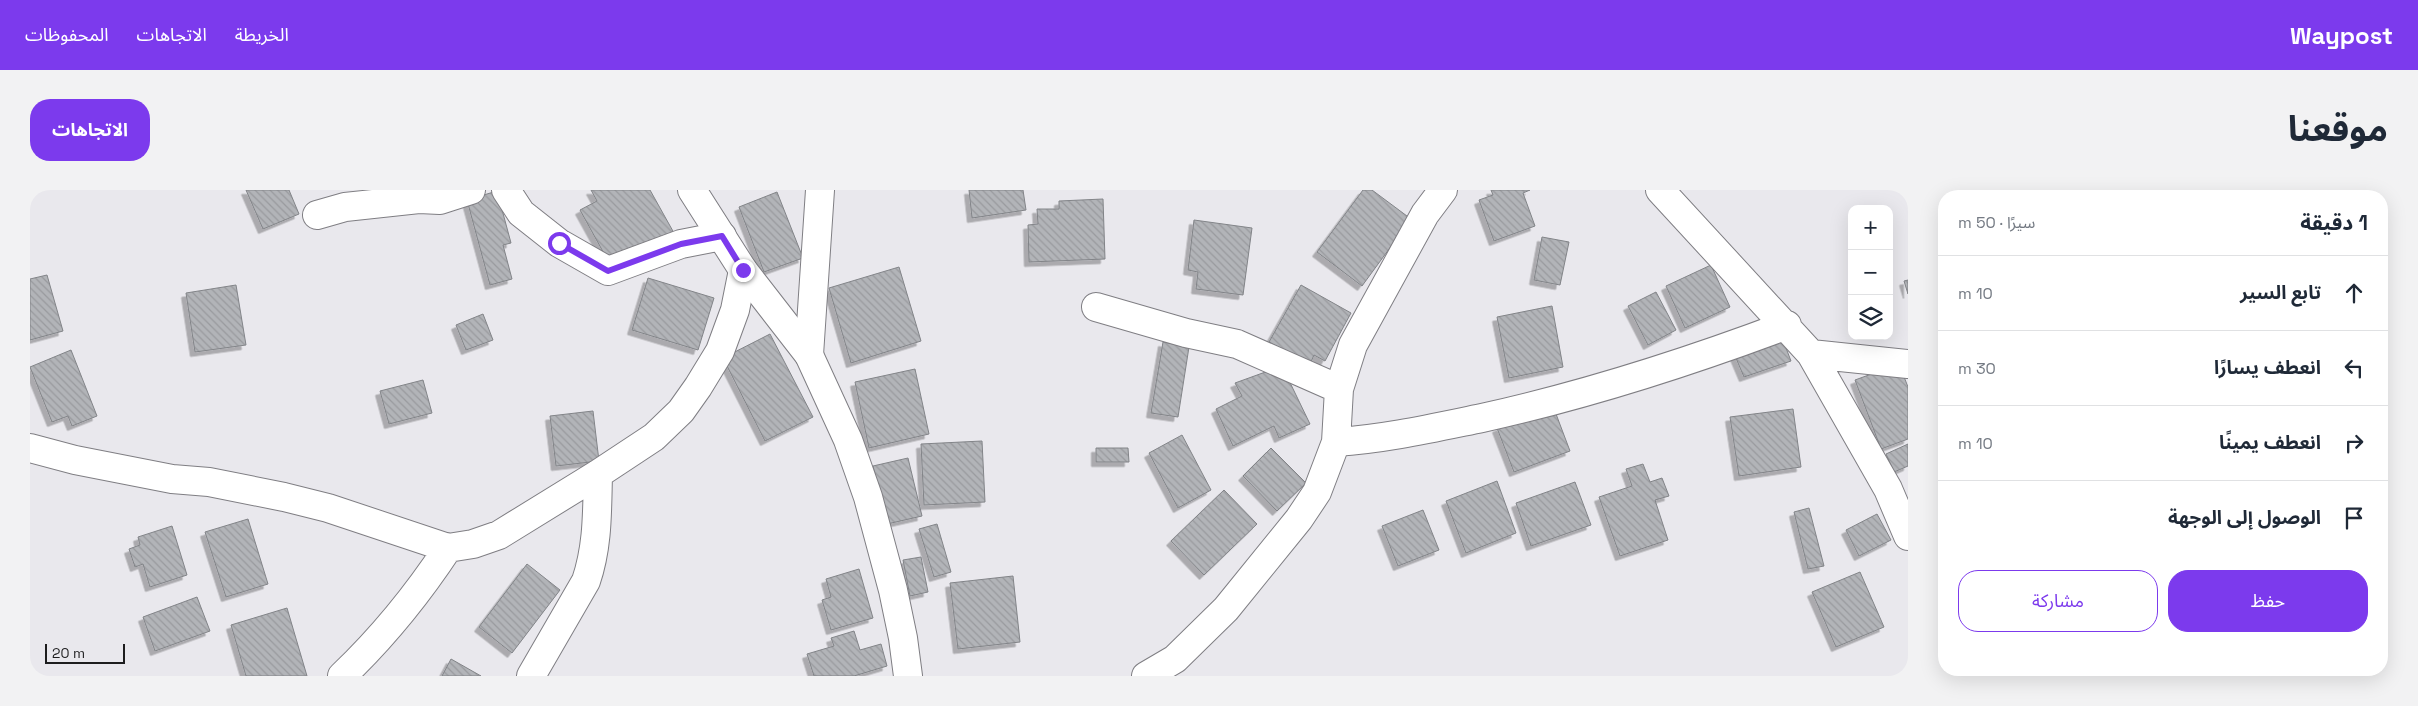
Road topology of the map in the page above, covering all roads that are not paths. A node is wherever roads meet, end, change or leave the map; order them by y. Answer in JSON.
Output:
{"nodes":[{"id":1,"x":471,"y":190,"type":"edge"},
{"id":2,"x":506,"y":190,"type":"edge"},
{"id":3,"x":692,"y":190,"type":"edge"},
{"id":4,"x":1443,"y":190,"type":"edge"},
{"id":5,"x":1660,"y":190,"type":"edge"},
{"id":6,"x":817,"y":192,"type":"edge"},
{"id":7,"x":317,"y":214,"type":"dead end"},
{"id":8,"x":722,"y":236,"type":"junction"},
{"id":9,"x":743,"y":270,"type":"junction"},
{"id":10,"x":1096,"y":307,"type":"dead end"},
{"id":11,"x":1787,"y":325,"type":"junction"},
{"id":12,"x":1811,"y":354,"type":"junction"},
{"id":13,"x":809,"y":355,"type":"junction"},
{"id":14,"x":1908,"y":364,"type":"edge"},
{"id":15,"x":1339,"y":389,"type":"junction"},
{"id":16,"x":1336,"y":442,"type":"junction"},
{"id":17,"x":30,"y":448,"type":"edge"},
{"id":18,"x":598,"y":474,"type":"junction"},
{"id":19,"x":1908,"y":536,"type":"edge"},
{"id":20,"x":448,"y":548,"type":"junction"},
{"id":21,"x":342,"y":676,"type":"edge"},
{"id":22,"x":530,"y":676,"type":"edge"},
{"id":23,"x":908,"y":676,"type":"edge"},
{"id":24,"x":1148,"y":676,"type":"edge"}],
"edges":[{"from":1,"to":7,"type":"street"},
{"from":2,"to":8,"type":"street"},
{"from":3,"to":8,"type":"street"},
{"from":4,"to":15,"type":"street"},
{"from":5,"to":11,"type":"street"},
{"from":6,"to":13,"type":"street"},
{"from":8,"to":9,"type":"street"},
{"from":9,"to":13,"type":"street"},
{"from":9,"to":18,"type":"street"},
{"from":10,"to":15,"type":"street"},
{"from":11,"to":12,"type":"street"},
{"from":11,"to":16,"type":"street"},
{"from":12,"to":14,"type":"street"},
{"from":12,"to":19,"type":"street"},
{"from":13,"to":23,"type":"street"},
{"from":15,"to":16,"type":"street"},
{"from":16,"to":24,"type":"street"},
{"from":17,"to":20,"type":"street"},
{"from":18,"to":20,"type":"street"},
{"from":18,"to":22,"type":"street"},
{"from":20,"to":21,"type":"street"}]}
